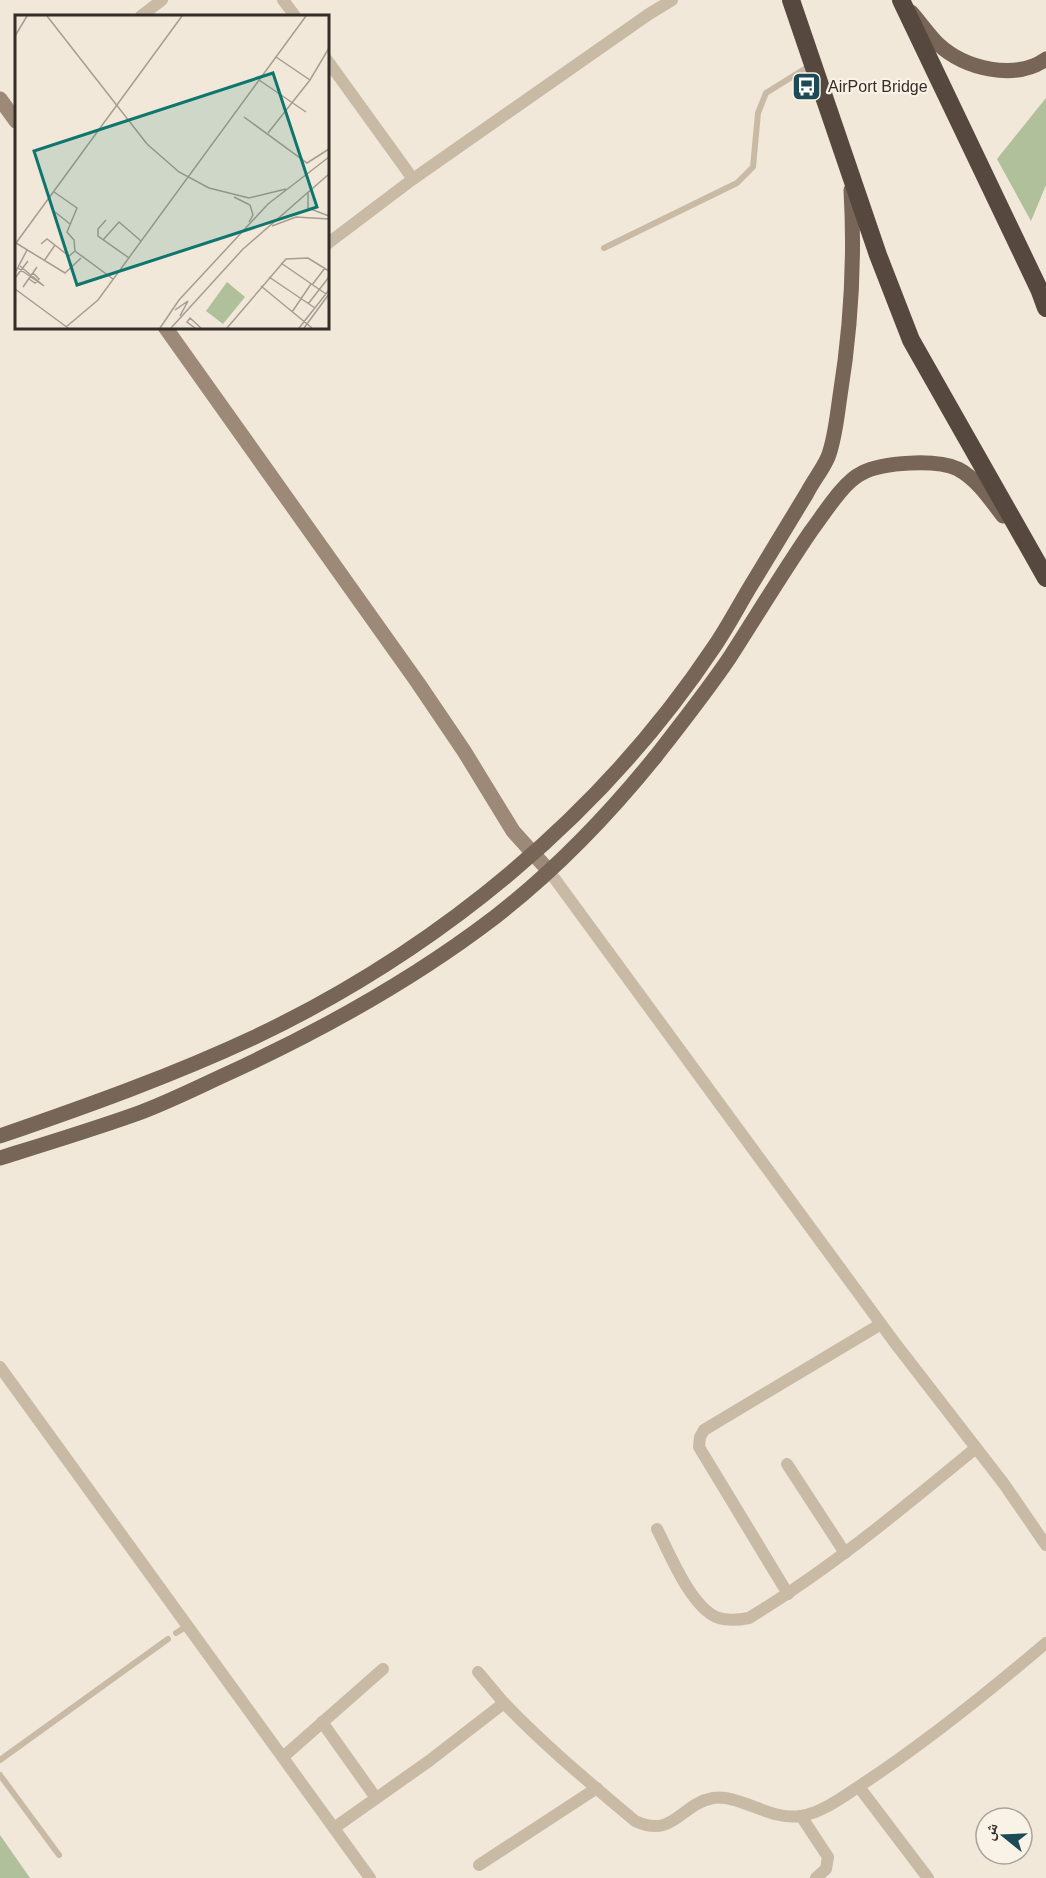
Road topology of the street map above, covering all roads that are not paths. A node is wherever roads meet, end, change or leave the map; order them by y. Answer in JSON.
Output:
{"nodes":[{"id":1,"x":162,"y":0,"type":"edge"},
{"id":2,"x":283,"y":0,"type":"edge"},
{"id":3,"x":672,"y":0,"type":"edge"},
{"id":4,"x":791,"y":0,"type":"edge"},
{"id":5,"x":901,"y":1,"type":"edge"},
{"id":6,"x":142,"y":15,"type":"edge"},
{"id":7,"x":294,"y":15,"type":"edge"},
{"id":8,"x":1046,"y":59,"type":"edge"},
{"id":9,"x":328,"y":61,"type":"edge"},
{"id":10,"x":813,"y":64,"type":"junction"},
{"id":11,"x":0,"y":99,"type":"edge"},
{"id":12,"x":15,"y":117,"type":"edge"},
{"id":13,"x":850,"y":172,"type":"junction"},
{"id":14,"x":413,"y":179,"type":"junction"},
{"id":15,"x":328,"y":243,"type":"edge"},
{"id":16,"x":604,"y":248,"type":"dead end"},
{"id":17,"x":1046,"y":308,"type":"edge"},
{"id":18,"x":166,"y":328,"type":"edge"},
{"id":19,"x":1026,"y":545,"type":"junction"},
{"id":20,"x":1046,"y":578,"type":"edge"},
{"id":21,"x":533,"y":853,"type":"junction"},
{"id":22,"x":549,"y":871,"type":"junction"},
{"id":23,"x":0,"y":1136,"type":"edge"},
{"id":24,"x":0,"y":1158,"type":"edge"},
{"id":25,"x":881,"y":1324,"type":"junction"},
{"id":26,"x":0,"y":1367,"type":"edge"},
{"id":27,"x":976,"y":1448,"type":"junction"},
{"id":28,"x":787,"y":1464,"type":"dead end"},
{"id":29,"x":657,"y":1528,"type":"dead end"},
{"id":30,"x":1046,"y":1545,"type":"edge"},
{"id":31,"x":845,"y":1553,"type":"junction"},
{"id":32,"x":788,"y":1594,"type":"junction"},
{"id":33,"x":187,"y":1626,"type":"junction"},
{"id":34,"x":176,"y":1633,"type":"dead end"},
{"id":35,"x":168,"y":1639,"type":"dead end"},
{"id":36,"x":1046,"y":1643,"type":"edge"},
{"id":37,"x":383,"y":1669,"type":"dead end"},
{"id":38,"x":478,"y":1672,"type":"dead end"},
{"id":39,"x":504,"y":1703,"type":"junction"},
{"id":40,"x":322,"y":1722,"type":"junction"},
{"id":41,"x":283,"y":1757,"type":"junction"},
{"id":42,"x":0,"y":1760,"type":"edge"},
{"id":43,"x":0,"y":1775,"type":"edge"},
{"id":44,"x":859,"y":1787,"type":"junction"},
{"id":45,"x":597,"y":1788,"type":"junction"},
{"id":46,"x":376,"y":1798,"type":"junction"},
{"id":47,"x":801,"y":1816,"type":"junction"},
{"id":48,"x":334,"y":1828,"type":"junction"},
{"id":49,"x":59,"y":1855,"type":"dead end"},
{"id":50,"x":479,"y":1865,"type":"dead end"},
{"id":51,"x":370,"y":1878,"type":"edge"},
{"id":52,"x":816,"y":1878,"type":"edge"},
{"id":53,"x":928,"y":1878,"type":"edge"}],
"edges":[{"from":1,"to":6,"type":"street"},
{"from":2,"to":7,"type":"street"},
{"from":3,"to":14,"type":"street"},
{"from":4,"to":10,"type":"highway"},
{"from":5,"to":8,"type":"main road"},
{"from":5,"to":17,"type":"highway"},
{"from":9,"to":14,"type":"street"},
{"from":10,"to":13,"type":"highway"},
{"from":10,"to":16,"type":"lane"},
{"from":11,"to":12,"type":"street"},
{"from":13,"to":19,"type":"highway"},
{"from":13,"to":21,"type":"main road"},
{"from":14,"to":15,"type":"street"},
{"from":18,"to":21,"type":"street"},
{"from":19,"to":20,"type":"highway"},
{"from":19,"to":22,"type":"main road"},
{"from":21,"to":22,"type":"street"},
{"from":21,"to":23,"type":"main road"},
{"from":22,"to":24,"type":"main road"},
{"from":22,"to":25,"type":"street"},
{"from":25,"to":27,"type":"street"},
{"from":25,"to":32,"type":"street"},
{"from":26,"to":33,"type":"street"},
{"from":27,"to":30,"type":"street"},
{"from":27,"to":31,"type":"street"},
{"from":28,"to":31,"type":"street"},
{"from":29,"to":32,"type":"street"},
{"from":31,"to":32,"type":"street"},
{"from":33,"to":34,"type":"lane"},
{"from":33,"to":41,"type":"street"},
{"from":35,"to":42,"type":"lane"},
{"from":36,"to":44,"type":"street"},
{"from":37,"to":40,"type":"street"},
{"from":38,"to":39,"type":"street"},
{"from":39,"to":45,"type":"street"},
{"from":39,"to":46,"type":"street"},
{"from":40,"to":41,"type":"street"},
{"from":40,"to":46,"type":"street"},
{"from":41,"to":48,"type":"street"},
{"from":43,"to":49,"type":"lane"},
{"from":44,"to":47,"type":"street"},
{"from":44,"to":53,"type":"street"},
{"from":45,"to":47,"type":"street"},
{"from":45,"to":50,"type":"street"},
{"from":46,"to":48,"type":"street"},
{"from":47,"to":52,"type":"street"},
{"from":48,"to":51,"type":"street"}]}
